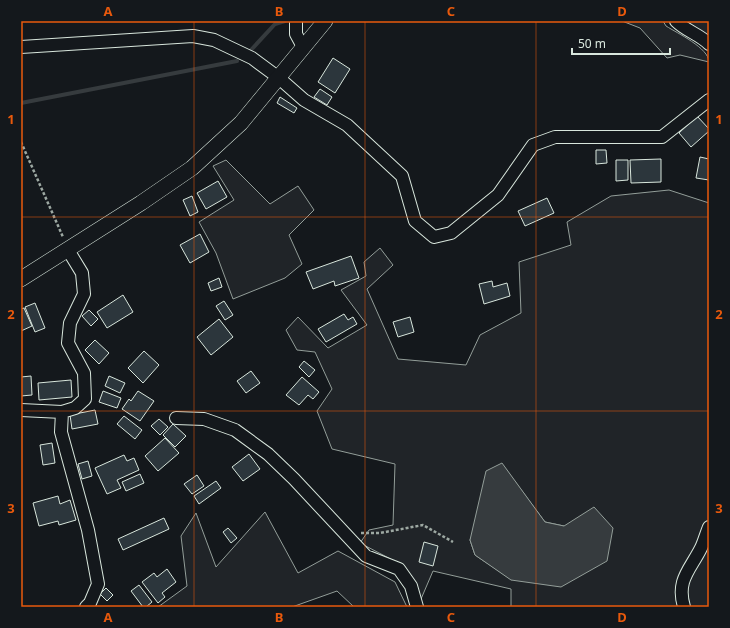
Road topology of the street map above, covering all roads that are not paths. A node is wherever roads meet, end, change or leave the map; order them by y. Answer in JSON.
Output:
{"nodes":[{"id":1,"x":296,"y":21,"type":"edge"},
{"id":2,"x":325,"y":21,"type":"edge"},
{"id":3,"x":676,"y":21,"type":"edge"},
{"id":4,"x":709,"y":44,"type":"edge"},
{"id":5,"x":21,"y":47,"type":"edge"},
{"id":6,"x":304,"y":48,"type":"junction"},
{"id":7,"x":279,"y":78,"type":"junction"},
{"id":8,"x":709,"y":100,"type":"edge"},
{"id":9,"x":68,"y":250,"type":"junction"},
{"id":10,"x":21,"y":278,"type":"edge"},
{"id":11,"x":21,"y":410,"type":"edge"},
{"id":12,"x":62,"y":412,"type":"junction"},
{"id":13,"x":176,"y":418,"type":"dead end"},
{"id":14,"x":709,"y":527,"type":"edge"},
{"id":15,"x":86,"y":607,"type":"edge"},
{"id":16,"x":418,"y":607,"type":"edge"},
{"id":17,"x":684,"y":607,"type":"edge"}],
"edges":[{"from":1,"to":6,"type":"street"},
{"from":2,"to":6,"type":"street"},
{"from":3,"to":4,"type":"street"},
{"from":5,"to":7,"type":"street"},
{"from":6,"to":7,"type":"street"},
{"from":7,"to":8,"type":"street"},
{"from":7,"to":9,"type":"street"},
{"from":9,"to":10,"type":"street"},
{"from":9,"to":12,"type":"street"},
{"from":11,"to":12,"type":"street"},
{"from":12,"to":15,"type":"street"},
{"from":13,"to":16,"type":"street"},
{"from":14,"to":17,"type":"street"}]}
